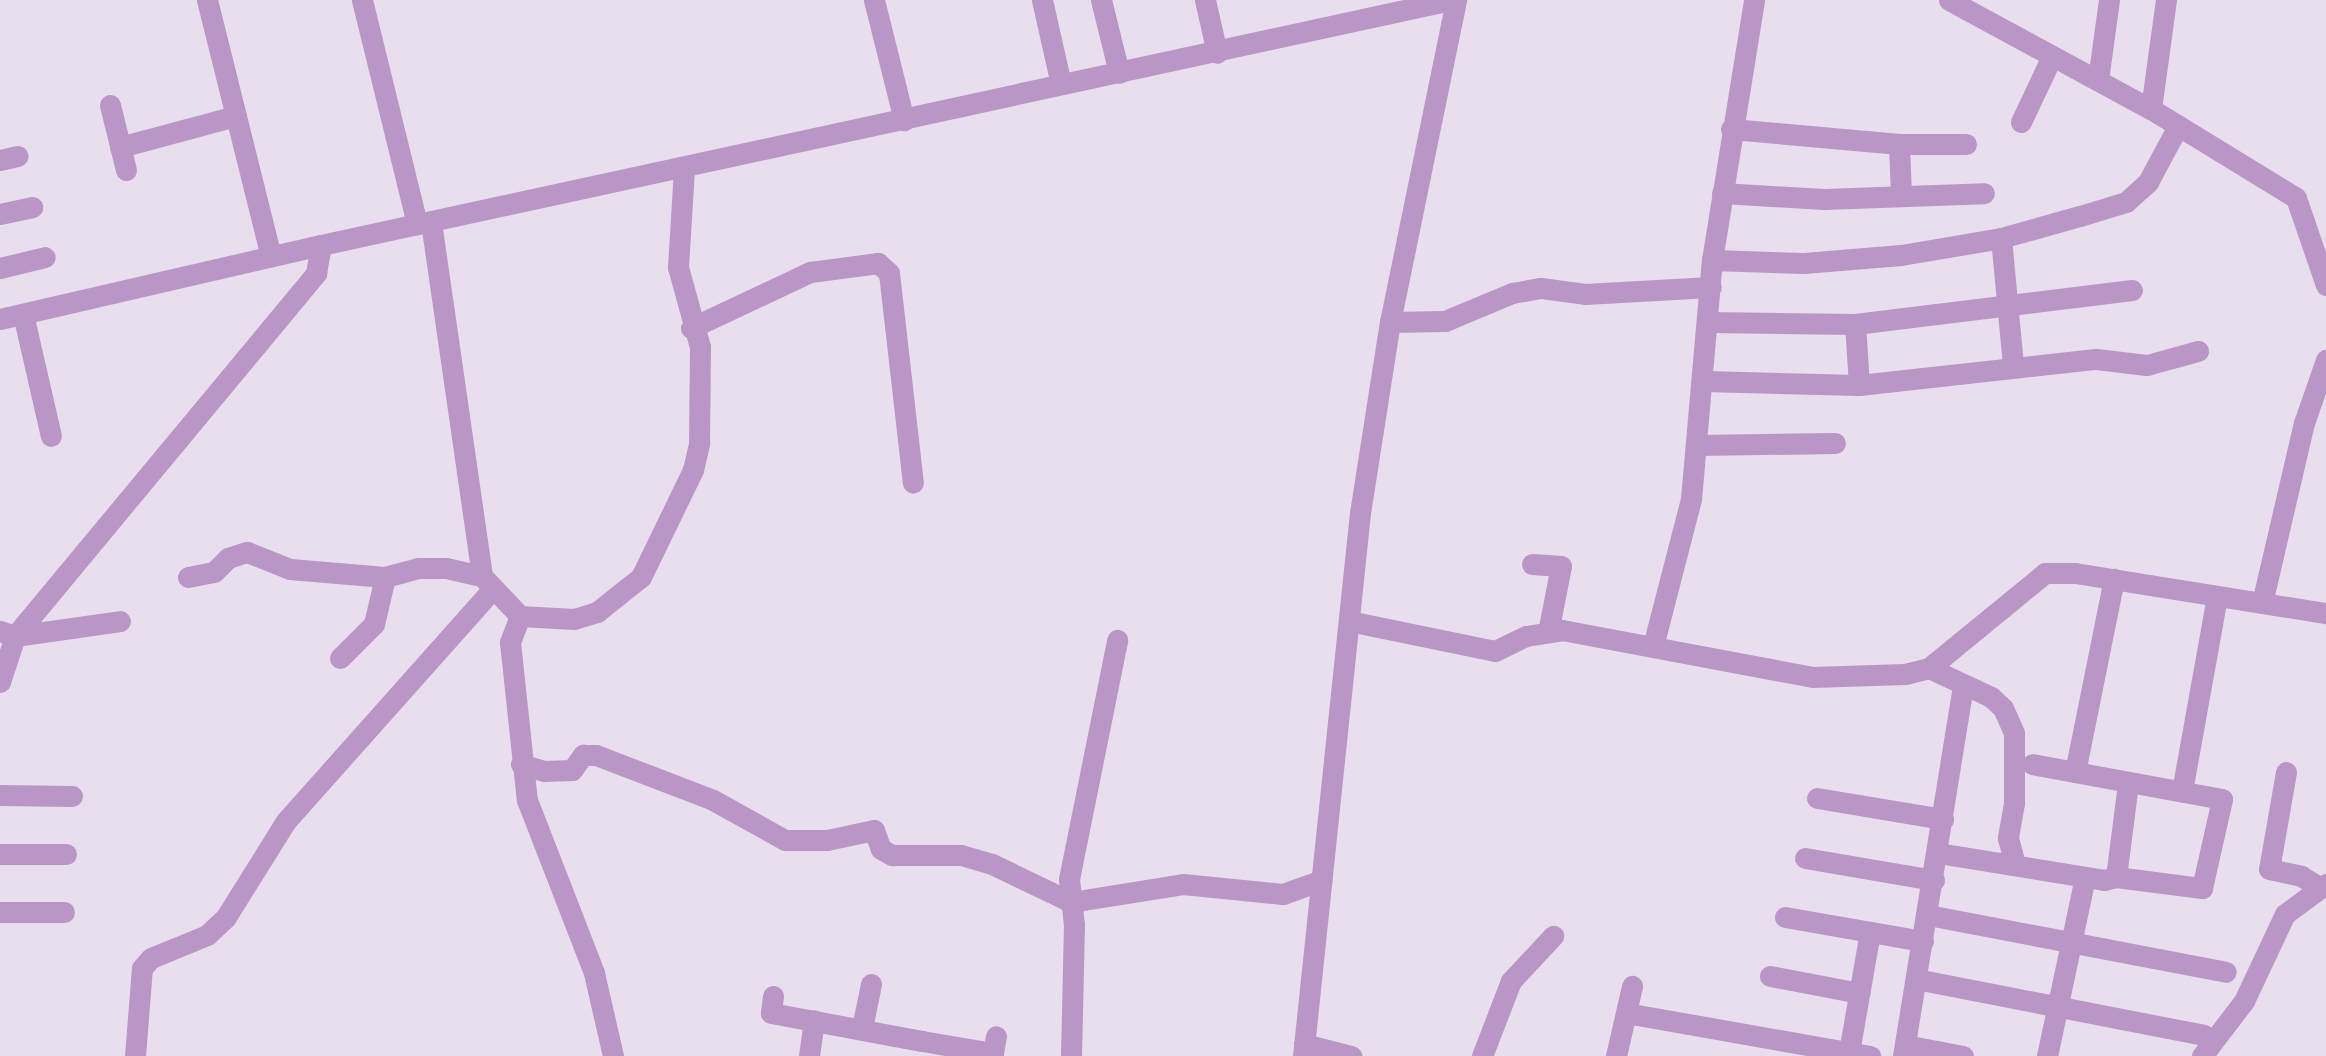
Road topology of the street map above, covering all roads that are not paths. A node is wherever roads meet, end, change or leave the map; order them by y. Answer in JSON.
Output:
{"nodes":[{"id":1,"x":206,"y":0,"type":"edge"},
{"id":2,"x":362,"y":0,"type":"edge"},
{"id":3,"x":874,"y":0,"type":"edge"},
{"id":4,"x":1042,"y":0,"type":"edge"},
{"id":5,"x":1101,"y":0,"type":"edge"},
{"id":6,"x":1205,"y":0,"type":"edge"},
{"id":7,"x":1450,"y":0,"type":"edge"},
{"id":8,"x":1456,"y":0,"type":"edge"},
{"id":9,"x":1754,"y":0,"type":"edge"},
{"id":10,"x":1949,"y":0,"type":"edge"},
{"id":11,"x":2109,"y":0,"type":"edge"},
{"id":12,"x":2166,"y":0,"type":"edge"},
{"id":13,"x":1217,"y":52,"type":"junction"},
{"id":14,"x":2052,"y":56,"type":"junction"},
{"id":15,"x":1119,"y":73,"type":"junction"},
{"id":16,"x":2098,"y":80,"type":"junction"},
{"id":17,"x":1061,"y":84,"type":"junction"},
{"id":18,"x":110,"y":105,"type":"dead end"},
{"id":19,"x":2151,"y":109,"type":"junction"},
{"id":20,"x":236,"y":116,"type":"junction"},
{"id":21,"x":904,"y":120,"type":"junction"},
{"id":22,"x":2021,"y":122,"type":"dead end"},
{"id":23,"x":2178,"y":126,"type":"junction"},
{"id":24,"x":1731,"y":129,"type":"junction"},
{"id":25,"x":1899,"y":144,"type":"junction"},
{"id":26,"x":1966,"y":144,"type":"dead end"},
{"id":27,"x":120,"y":147,"type":"junction"},
{"id":28,"x":684,"y":169,"type":"junction"},
{"id":29,"x":126,"y":170,"type":"dead end"},
{"id":30,"x":1722,"y":193,"type":"junction"},
{"id":31,"x":1984,"y":193,"type":"dead end"},
{"id":32,"x":1901,"y":195,"type":"junction"},
{"id":33,"x":32,"y":207,"type":"dead end"},
{"id":34,"x":0,"y":214,"type":"edge"},
{"id":35,"x":424,"y":223,"type":"junction"},
{"id":36,"x":2001,"y":238,"type":"junction"},
{"id":37,"x":321,"y":244,"type":"junction"},
{"id":38,"x":271,"y":256,"type":"junction"},
{"id":39,"x":45,"y":257,"type":"dead end"},
{"id":40,"x":1712,"y":260,"type":"junction"},
{"id":41,"x":0,"y":268,"type":"edge"},
{"id":42,"x":2326,"y":285,"type":"edge"},
{"id":43,"x":1711,"y":287,"type":"junction"},
{"id":44,"x":2132,"y":290,"type":"dead end"},
{"id":45,"x":2007,"y":304,"type":"junction"},
{"id":46,"x":23,"y":314,"type":"junction"},
{"id":47,"x":0,"y":319,"type":"edge"},
{"id":48,"x":1390,"y":322,"type":"junction"},
{"id":49,"x":1709,"y":322,"type":"junction"},
{"id":50,"x":1855,"y":324,"type":"junction"},
{"id":51,"x":691,"y":328,"type":"junction"},
{"id":52,"x":2198,"y":351,"type":"dead end"},
{"id":53,"x":2326,"y":360,"type":"edge"},
{"id":54,"x":2014,"y":366,"type":"junction"},
{"id":55,"x":1704,"y":381,"type":"junction"},
{"id":56,"x":1859,"y":385,"type":"junction"},
{"id":57,"x":51,"y":436,"type":"dead end"},
{"id":58,"x":1835,"y":443,"type":"dead end"},
{"id":59,"x":1697,"y":445,"type":"junction"},
{"id":60,"x":913,"y":483,"type":"dead end"},
{"id":61,"x":1532,"y":564,"type":"dead end"},
{"id":62,"x":188,"y":577,"type":"dead end"},
{"id":63,"x":384,"y":577,"type":"junction"},
{"id":64,"x":2114,"y":579,"type":"junction"},
{"id":65,"x":487,"y":583,"type":"junction"},
{"id":66,"x":2217,"y":596,"type":"junction"},
{"id":67,"x":2262,"y":603,"type":"junction"},
{"id":68,"x":2326,"y":613,"type":"edge"},
{"id":69,"x":520,"y":616,"type":"junction"},
{"id":70,"x":120,"y":621,"type":"dead end"},
{"id":71,"x":1349,"y":621,"type":"junction"},
{"id":72,"x":1548,"y":632,"type":"junction"},
{"id":73,"x":7,"y":634,"type":"edge"},
{"id":74,"x":1118,"y":640,"type":"dead end"},
{"id":75,"x":1653,"y":646,"type":"junction"},
{"id":76,"x":340,"y":658,"type":"dead end"},
{"id":77,"x":1929,"y":667,"type":"junction"},
{"id":78,"x":0,"y":682,"type":"edge"},
{"id":79,"x":1963,"y":687,"type":"junction"},
{"id":80,"x":521,"y":764,"type":"junction"},
{"id":81,"x":2032,"y":764,"type":"dead end"},
{"id":82,"x":2075,"y":772,"type":"junction"},
{"id":83,"x":2286,"y":772,"type":"dead end"},
{"id":84,"x":2129,"y":783,"type":"junction"},
{"id":85,"x":2182,"y":791,"type":"junction"},
{"id":86,"x":0,"y":795,"type":"edge"},
{"id":87,"x":72,"y":796,"type":"dead end"},
{"id":88,"x":1817,"y":798,"type":"dead end"},
{"id":89,"x":1943,"y":819,"type":"junction"},
{"id":90,"x":1938,"y":853,"type":"junction"},
{"id":91,"x":0,"y":854,"type":"edge"},
{"id":92,"x":66,"y":855,"type":"dead end"},
{"id":93,"x":1805,"y":858,"type":"dead end"},
{"id":94,"x":2014,"y":864,"type":"junction"},
{"id":95,"x":2085,"y":877,"type":"junction"},
{"id":96,"x":2116,"y":877,"type":"junction"},
{"id":97,"x":1322,"y":880,"type":"junction"},
{"id":98,"x":1934,"y":880,"type":"junction"},
{"id":99,"x":2323,"y":886,"type":"edge"},
{"id":100,"x":1071,"y":902,"type":"junction"},
{"id":101,"x":0,"y":912,"type":"edge"},
{"id":102,"x":64,"y":912,"type":"dead end"},
{"id":103,"x":1928,"y":915,"type":"junction"},
{"id":104,"x":1785,"y":917,"type":"dead end"},
{"id":105,"x":1870,"y":932,"type":"junction"},
{"id":106,"x":1553,"y":936,"type":"dead end"},
{"id":107,"x":1923,"y":941,"type":"junction"},
{"id":108,"x":2071,"y":943,"type":"junction"},
{"id":109,"x":2226,"y":972,"type":"dead end"},
{"id":110,"x":1770,"y":976,"type":"dead end"},
{"id":111,"x":1916,"y":979,"type":"junction"},
{"id":112,"x":871,"y":984,"type":"dead end"},
{"id":113,"x":1632,"y":986,"type":"dead end"},
{"id":114,"x":1859,"y":993,"type":"junction"},
{"id":115,"x":773,"y":996,"type":"dead end"},
{"id":116,"x":2058,"y":1006,"type":"junction"},
{"id":117,"x":1626,"y":1013,"type":"junction"},
{"id":118,"x":814,"y":1020,"type":"junction"},
{"id":119,"x":862,"y":1028,"type":"junction"},
{"id":120,"x":996,"y":1036,"type":"dead end"},
{"id":121,"x":2203,"y":1046,"type":"edge"},
{"id":122,"x":921,"y":1048,"type":"edge"},
{"id":123,"x":1304,"y":1050,"type":"edge"},
{"id":124,"x":1904,"y":1050,"type":"edge"},
{"id":125,"x":1849,"y":1052,"type":"junction"},
{"id":126,"x":135,"y":1056,"type":"edge"},
{"id":127,"x":613,"y":1056,"type":"edge"},
{"id":128,"x":809,"y":1056,"type":"edge"},
{"id":129,"x":1071,"y":1056,"type":"edge"},
{"id":130,"x":1351,"y":1056,"type":"edge"},
{"id":131,"x":1482,"y":1056,"type":"edge"},
{"id":132,"x":1616,"y":1056,"type":"edge"},
{"id":133,"x":1870,"y":1056,"type":"edge"},
{"id":134,"x":1963,"y":1056,"type":"edge"},
{"id":135,"x":2047,"y":1056,"type":"edge"}],
"edges":[{"from":1,"to":20,"type":"street"},
{"from":2,"to":35,"type":"street"},
{"from":3,"to":21,"type":"street"},
{"from":4,"to":17,"type":"street"},
{"from":5,"to":15,"type":"street"},
{"from":6,"to":13,"type":"street"},
{"from":7,"to":13,"type":"street"},
{"from":8,"to":48,"type":"street"},
{"from":9,"to":24,"type":"street"},
{"from":10,"to":14,"type":"street"},
{"from":11,"to":16,"type":"street"},
{"from":12,"to":19,"type":"street"},
{"from":13,"to":15,"type":"street"},
{"from":14,"to":16,"type":"street"},
{"from":14,"to":22,"type":"street"},
{"from":15,"to":17,"type":"street"},
{"from":16,"to":19,"type":"street"},
{"from":17,"to":21,"type":"street"},
{"from":18,"to":27,"type":"street"},
{"from":19,"to":23,"type":"street"},
{"from":20,"to":27,"type":"street"},
{"from":20,"to":38,"type":"street"},
{"from":21,"to":28,"type":"street"},
{"from":23,"to":36,"type":"street"},
{"from":23,"to":42,"type":"street"},
{"from":24,"to":25,"type":"street"},
{"from":24,"to":30,"type":"street"},
{"from":25,"to":26,"type":"street"},
{"from":25,"to":32,"type":"street"},
{"from":27,"to":29,"type":"street"},
{"from":28,"to":35,"type":"street"},
{"from":28,"to":51,"type":"street"},
{"from":30,"to":32,"type":"street"},
{"from":30,"to":40,"type":"street"},
{"from":31,"to":32,"type":"street"},
{"from":33,"to":34,"type":"street"},
{"from":35,"to":37,"type":"street"},
{"from":35,"to":65,"type":"street"},
{"from":36,"to":40,"type":"street"},
{"from":36,"to":45,"type":"street"},
{"from":37,"to":38,"type":"street"},
{"from":37,"to":73,"type":"street"},
{"from":38,"to":46,"type":"street"},
{"from":39,"to":41,"type":"street"},
{"from":40,"to":43,"type":"street"},
{"from":43,"to":48,"type":"street"},
{"from":43,"to":49,"type":"street"},
{"from":44,"to":45,"type":"street"},
{"from":45,"to":50,"type":"street"},
{"from":45,"to":54,"type":"street"},
{"from":46,"to":47,"type":"street"},
{"from":46,"to":57,"type":"street"},
{"from":48,"to":71,"type":"street"},
{"from":49,"to":50,"type":"street"},
{"from":49,"to":55,"type":"street"},
{"from":50,"to":56,"type":"street"},
{"from":51,"to":60,"type":"street"},
{"from":51,"to":69,"type":"street"},
{"from":52,"to":54,"type":"street"},
{"from":53,"to":67,"type":"street"},
{"from":54,"to":56,"type":"street"},
{"from":55,"to":56,"type":"street"},
{"from":55,"to":59,"type":"street"},
{"from":58,"to":59,"type":"street"},
{"from":59,"to":75,"type":"street"},
{"from":61,"to":72,"type":"street"},
{"from":62,"to":63,"type":"street"},
{"from":63,"to":65,"type":"street"},
{"from":63,"to":76,"type":"street"},
{"from":64,"to":66,"type":"street"},
{"from":64,"to":77,"type":"street"},
{"from":64,"to":82,"type":"street"},
{"from":65,"to":69,"type":"street"},
{"from":65,"to":126,"type":"street"},
{"from":66,"to":67,"type":"street"},
{"from":66,"to":85,"type":"street"},
{"from":67,"to":68,"type":"street"},
{"from":69,"to":80,"type":"street"},
{"from":70,"to":73,"type":"street"},
{"from":71,"to":72,"type":"street"},
{"from":71,"to":97,"type":"street"},
{"from":72,"to":75,"type":"street"},
{"from":73,"to":78,"type":"street"},
{"from":74,"to":100,"type":"street"},
{"from":75,"to":77,"type":"street"},
{"from":77,"to":79,"type":"street"},
{"from":79,"to":89,"type":"street"},
{"from":79,"to":94,"type":"street"},
{"from":80,"to":100,"type":"street"},
{"from":80,"to":127,"type":"street"},
{"from":81,"to":82,"type":"street"},
{"from":82,"to":84,"type":"street"},
{"from":83,"to":99,"type":"street"},
{"from":84,"to":85,"type":"street"},
{"from":84,"to":96,"type":"street"},
{"from":85,"to":96,"type":"street"},
{"from":86,"to":87,"type":"street"},
{"from":88,"to":89,"type":"street"},
{"from":89,"to":90,"type":"street"},
{"from":90,"to":94,"type":"street"},
{"from":90,"to":98,"type":"street"},
{"from":91,"to":92,"type":"street"},
{"from":93,"to":98,"type":"street"},
{"from":94,"to":95,"type":"street"},
{"from":95,"to":96,"type":"street"},
{"from":95,"to":108,"type":"street"},
{"from":97,"to":100,"type":"street"},
{"from":97,"to":123,"type":"street"},
{"from":98,"to":103,"type":"street"},
{"from":99,"to":121,"type":"street"},
{"from":100,"to":129,"type":"street"},
{"from":101,"to":102,"type":"street"},
{"from":103,"to":107,"type":"street"},
{"from":103,"to":108,"type":"street"},
{"from":104,"to":105,"type":"street"},
{"from":105,"to":107,"type":"street"},
{"from":105,"to":114,"type":"street"},
{"from":106,"to":131,"type":"street"},
{"from":107,"to":111,"type":"street"},
{"from":108,"to":109,"type":"street"},
{"from":108,"to":116,"type":"street"},
{"from":110,"to":114,"type":"street"},
{"from":111,"to":116,"type":"street"},
{"from":111,"to":124,"type":"street"},
{"from":112,"to":119,"type":"street"},
{"from":113,"to":117,"type":"street"},
{"from":114,"to":125,"type":"street"},
{"from":115,"to":118,"type":"street"},
{"from":116,"to":121,"type":"street"},
{"from":116,"to":135,"type":"street"},
{"from":117,"to":125,"type":"street"},
{"from":117,"to":132,"type":"street"},
{"from":118,"to":119,"type":"street"},
{"from":118,"to":128,"type":"street"},
{"from":119,"to":122,"type":"street"},
{"from":120,"to":122,"type":"street"},
{"from":123,"to":130,"type":"street"},
{"from":124,"to":134,"type":"street"},
{"from":125,"to":133,"type":"street"}]}
